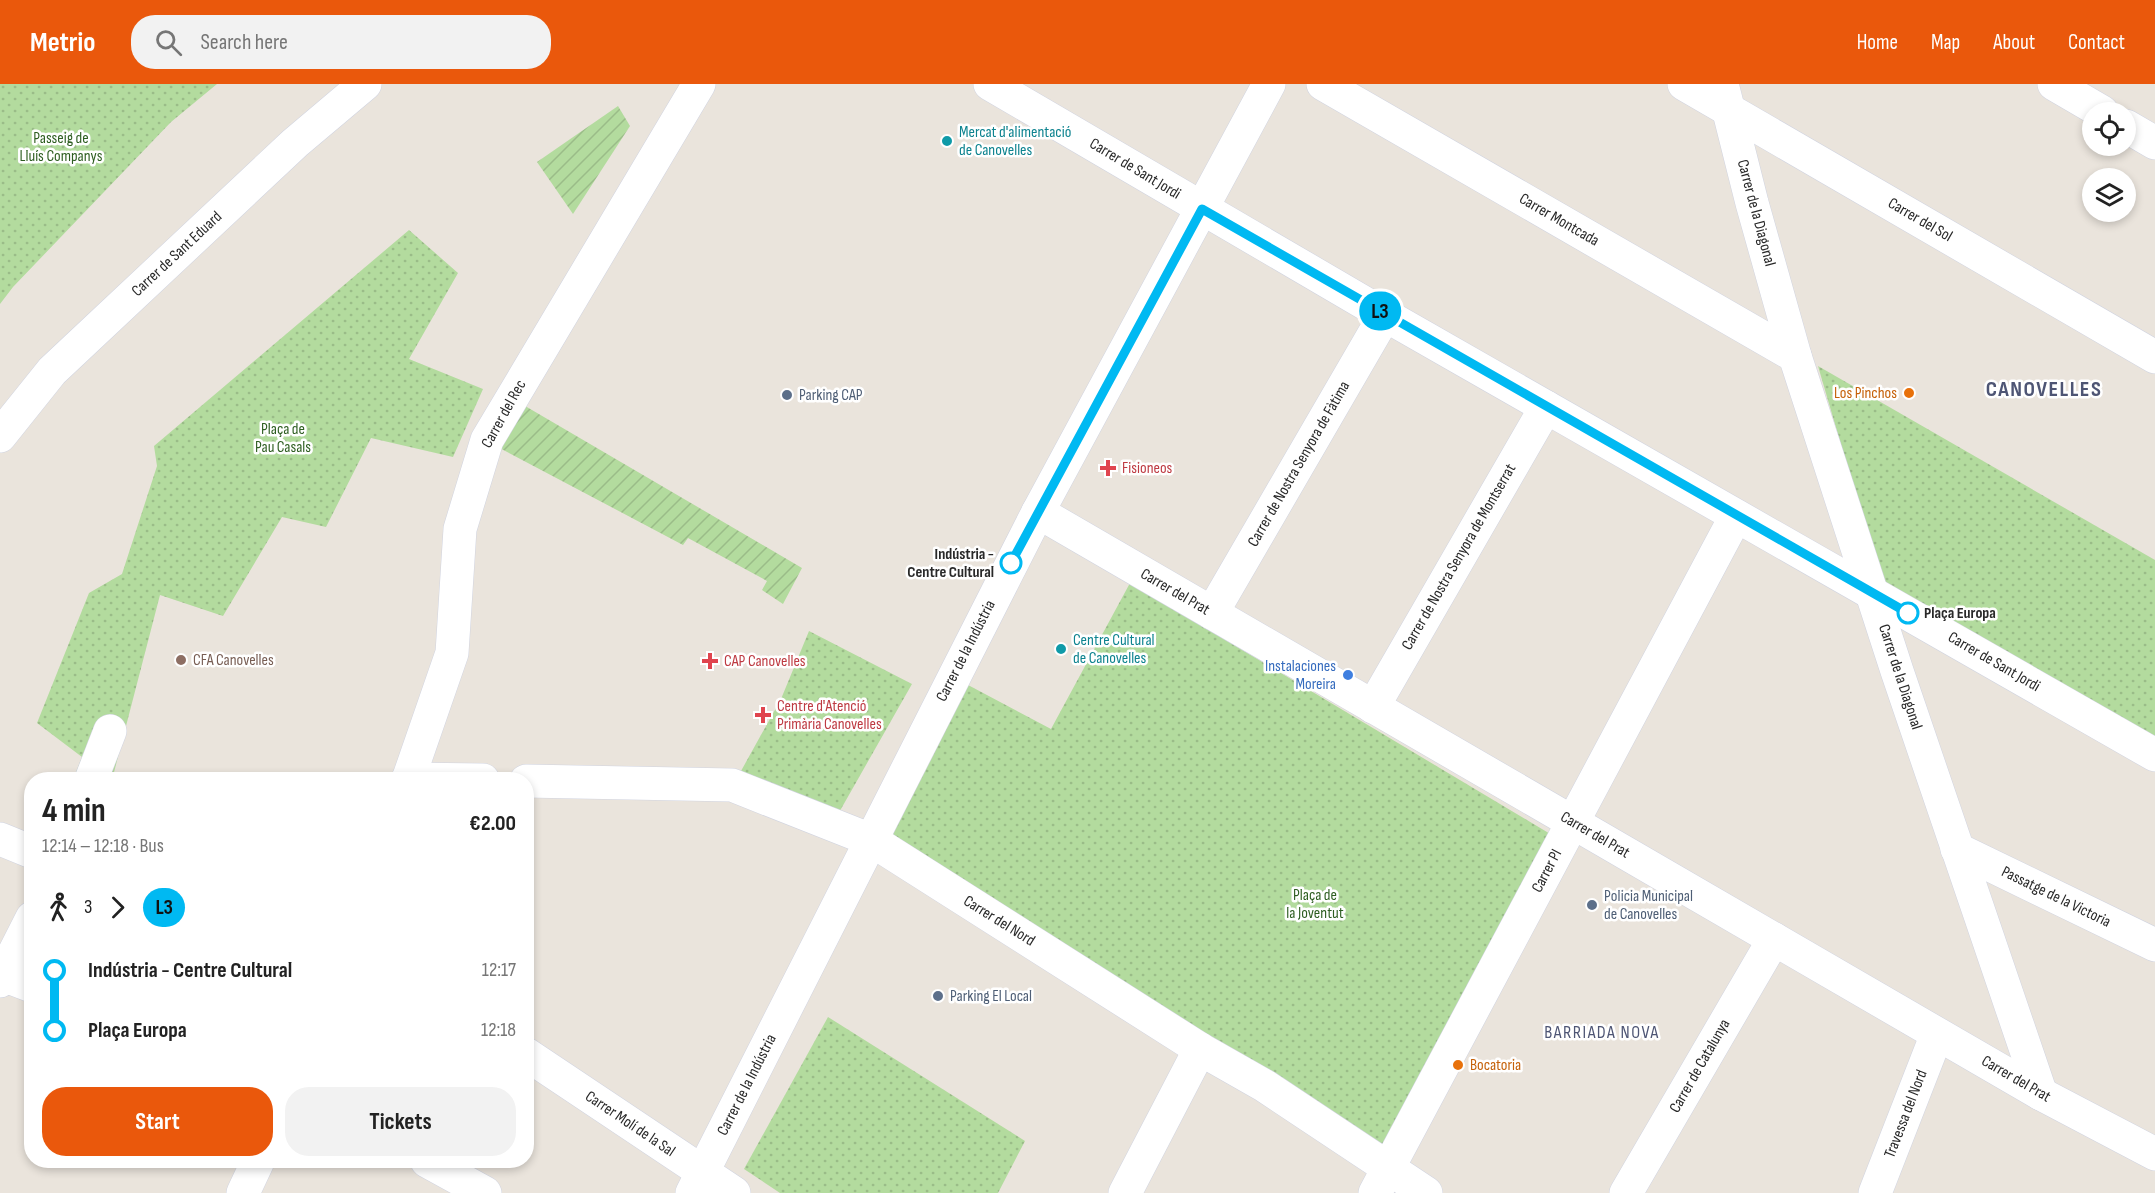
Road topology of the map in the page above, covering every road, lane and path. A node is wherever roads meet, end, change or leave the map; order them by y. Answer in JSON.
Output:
{"nodes":[{"id":1,"x":365,"y":84,"type":"edge"},
{"id":2,"x":699,"y":84,"type":"edge"},
{"id":3,"x":990,"y":84,"type":"edge"},
{"id":4,"x":1269,"y":84,"type":"edge"},
{"id":5,"x":1323,"y":84,"type":"edge"},
{"id":6,"x":1684,"y":84,"type":"edge"},
{"id":7,"x":2054,"y":84,"type":"edge"},
{"id":8,"x":1726,"y":97,"type":"edge"},
{"id":9,"x":2085,"y":102,"type":"edge"},
{"id":10,"x":2136,"y":132,"type":"edge"},
{"id":11,"x":2155,"y":143,"type":"edge"},
{"id":12,"x":1202,"y":209,"type":"junction"},
{"id":13,"x":1385,"y":315,"type":"junction"},
{"id":14,"x":1795,"y":356,"type":"junction"},
{"id":15,"x":2155,"y":357,"type":"edge"},
{"id":16,"x":1546,"y":407,"type":"junction"},
{"id":17,"x":0,"y":436,"type":"edge"},
{"id":18,"x":1038,"y":512,"type":"junction"},
{"id":19,"x":1736,"y":516,"type":"junction"},
{"id":20,"x":1873,"y":593,"type":"junction"},
{"id":21,"x":1212,"y":613,"type":"junction"},
{"id":22,"x":1373,"y":707,"type":"junction"},
{"id":23,"x":110,"y":731,"type":"dead end"},
{"id":24,"x":2155,"y":755,"type":"edge"},
{"id":25,"x":94,"y":772,"type":"edge"},
{"id":26,"x":410,"y":772,"type":"edge"},
{"id":27,"x":534,"y":781,"type":"edge"},
{"id":28,"x":1573,"y":823,"type":"junction"},
{"id":29,"x":0,"y":839,"type":"edge"},
{"id":30,"x":871,"y":840,"type":"junction"},
{"id":31,"x":24,"y":849,"type":"edge"},
{"id":32,"x":1957,"y":849,"type":"junction"},
{"id":33,"x":1774,"y":939,"type":"junction"},
{"id":34,"x":24,"y":943,"type":"edge"},
{"id":35,"x":2155,"y":945,"type":"edge"},
{"id":36,"x":12,"y":980,"type":"edge"},
{"id":37,"x":1937,"y":1034,"type":"junction"},
{"id":38,"x":1200,"y":1049,"type":"junction"},
{"id":39,"x":534,"y":1060,"type":"edge"},
{"id":40,"x":2041,"y":1094,"type":"junction"},
{"id":41,"x":2155,"y":1154,"type":"edge"},
{"id":42,"x":255,"y":1168,"type":"edge"},
{"id":43,"x":440,"y":1168,"type":"edge"},
{"id":44,"x":1381,"y":1181,"type":"edge"},
{"id":45,"x":697,"y":1183,"type":"edge"},
{"id":46,"x":243,"y":1193,"type":"edge"},
{"id":47,"x":485,"y":1193,"type":"edge"},
{"id":48,"x":734,"y":1193,"type":"edge"},
{"id":49,"x":1125,"y":1193,"type":"edge"},
{"id":50,"x":1426,"y":1193,"type":"edge"},
{"id":51,"x":1626,"y":1193,"type":"edge"},
{"id":52,"x":1875,"y":1193,"type":"edge"}],
"edges":[{"from":1,"to":17,"type":"street","name":"Carrer de Sant Eduard"},
{"from":2,"to":26,"type":"street","name":"Carrer del Rec"},
{"from":3,"to":12,"type":"street","name":"Carrer de Sant Jordi"},
{"from":4,"to":12,"type":"street","name":"Carrer de la Indústria"},
{"from":5,"to":14,"type":"street","name":"Carrer Montcada"},
{"from":6,"to":8,"type":"street","name":"Carrer del Sol"},
{"from":7,"to":9,"type":"street"},
{"from":8,"to":14,"type":"street","name":"Carrer de la Diagonal"},
{"from":8,"to":15,"type":"street","name":"Carrer del Sol"},
{"from":10,"to":11,"type":"street"},
{"from":12,"to":13,"type":"street","name":"Carrer de Sant Jordi"},
{"from":12,"to":18,"type":"street","name":"Carrer de la Indústria"},
{"from":13,"to":16,"type":"street","name":"Carrer de Sant Jordi"},
{"from":13,"to":21,"type":"street","name":"Carrer de Nostra Senyora de Fàtima"},
{"from":14,"to":20,"type":"street","name":"Carrer de la Diagonal"},
{"from":16,"to":19,"type":"street","name":"Carrer de Sant Jordi"},
{"from":16,"to":22,"type":"street","name":"Carrer de Nostra Senyora de Montserrat"},
{"from":18,"to":21,"type":"street","name":"Carrer del Prat"},
{"from":18,"to":30,"type":"street","name":"Carrer de la Indústria"},
{"from":19,"to":20,"type":"street","name":"Carrer de Sant Jordi"},
{"from":19,"to":28,"type":"street","name":"Carrer PI"},
{"from":20,"to":24,"type":"street","name":"Carrer de Sant Jordi"},
{"from":20,"to":32,"type":"street","name":"Carrer de la Diagonal"},
{"from":21,"to":22,"type":"street","name":"Carrer del Prat"},
{"from":22,"to":28,"type":"street","name":"Carrer del Prat"},
{"from":23,"to":25,"type":"street"},
{"from":27,"to":30,"type":"street","name":"Carrer del Nord"},
{"from":28,"to":33,"type":"street","name":"Carrer del Prat"},
{"from":28,"to":44,"type":"street","name":"Carrer PI"},
{"from":29,"to":31,"type":"street"},
{"from":30,"to":38,"type":"street","name":"Carrer del Nord"},
{"from":30,"to":45,"type":"street","name":"Carrer de la Indústria"},
{"from":32,"to":35,"type":"street","name":"Passatge de la Victoria"},
{"from":32,"to":40,"type":"street","name":"Carrer de la Diagonal"},
{"from":33,"to":37,"type":"street","name":"Carrer del Prat"},
{"from":33,"to":51,"type":"street","name":"Carrer de Catalunya"},
{"from":34,"to":36,"type":"street"},
{"from":37,"to":40,"type":"street","name":"Carrer del Prat"},
{"from":37,"to":52,"type":"street","name":"Travessa del Nord"},
{"from":38,"to":44,"type":"street","name":"Carrer del Nord"},
{"from":38,"to":49,"type":"street"},
{"from":39,"to":45,"type":"street","name":"Carrer Molí de la Sal"},
{"from":40,"to":41,"type":"street","name":"Carrer del Prat"},
{"from":42,"to":46,"type":"street"},
{"from":43,"to":47,"type":"street"},
{"from":44,"to":50,"type":"street","name":"Carrer del Nord"},
{"from":45,"to":48,"type":"street","name":"Carrer Molí de la Sal"}]}
